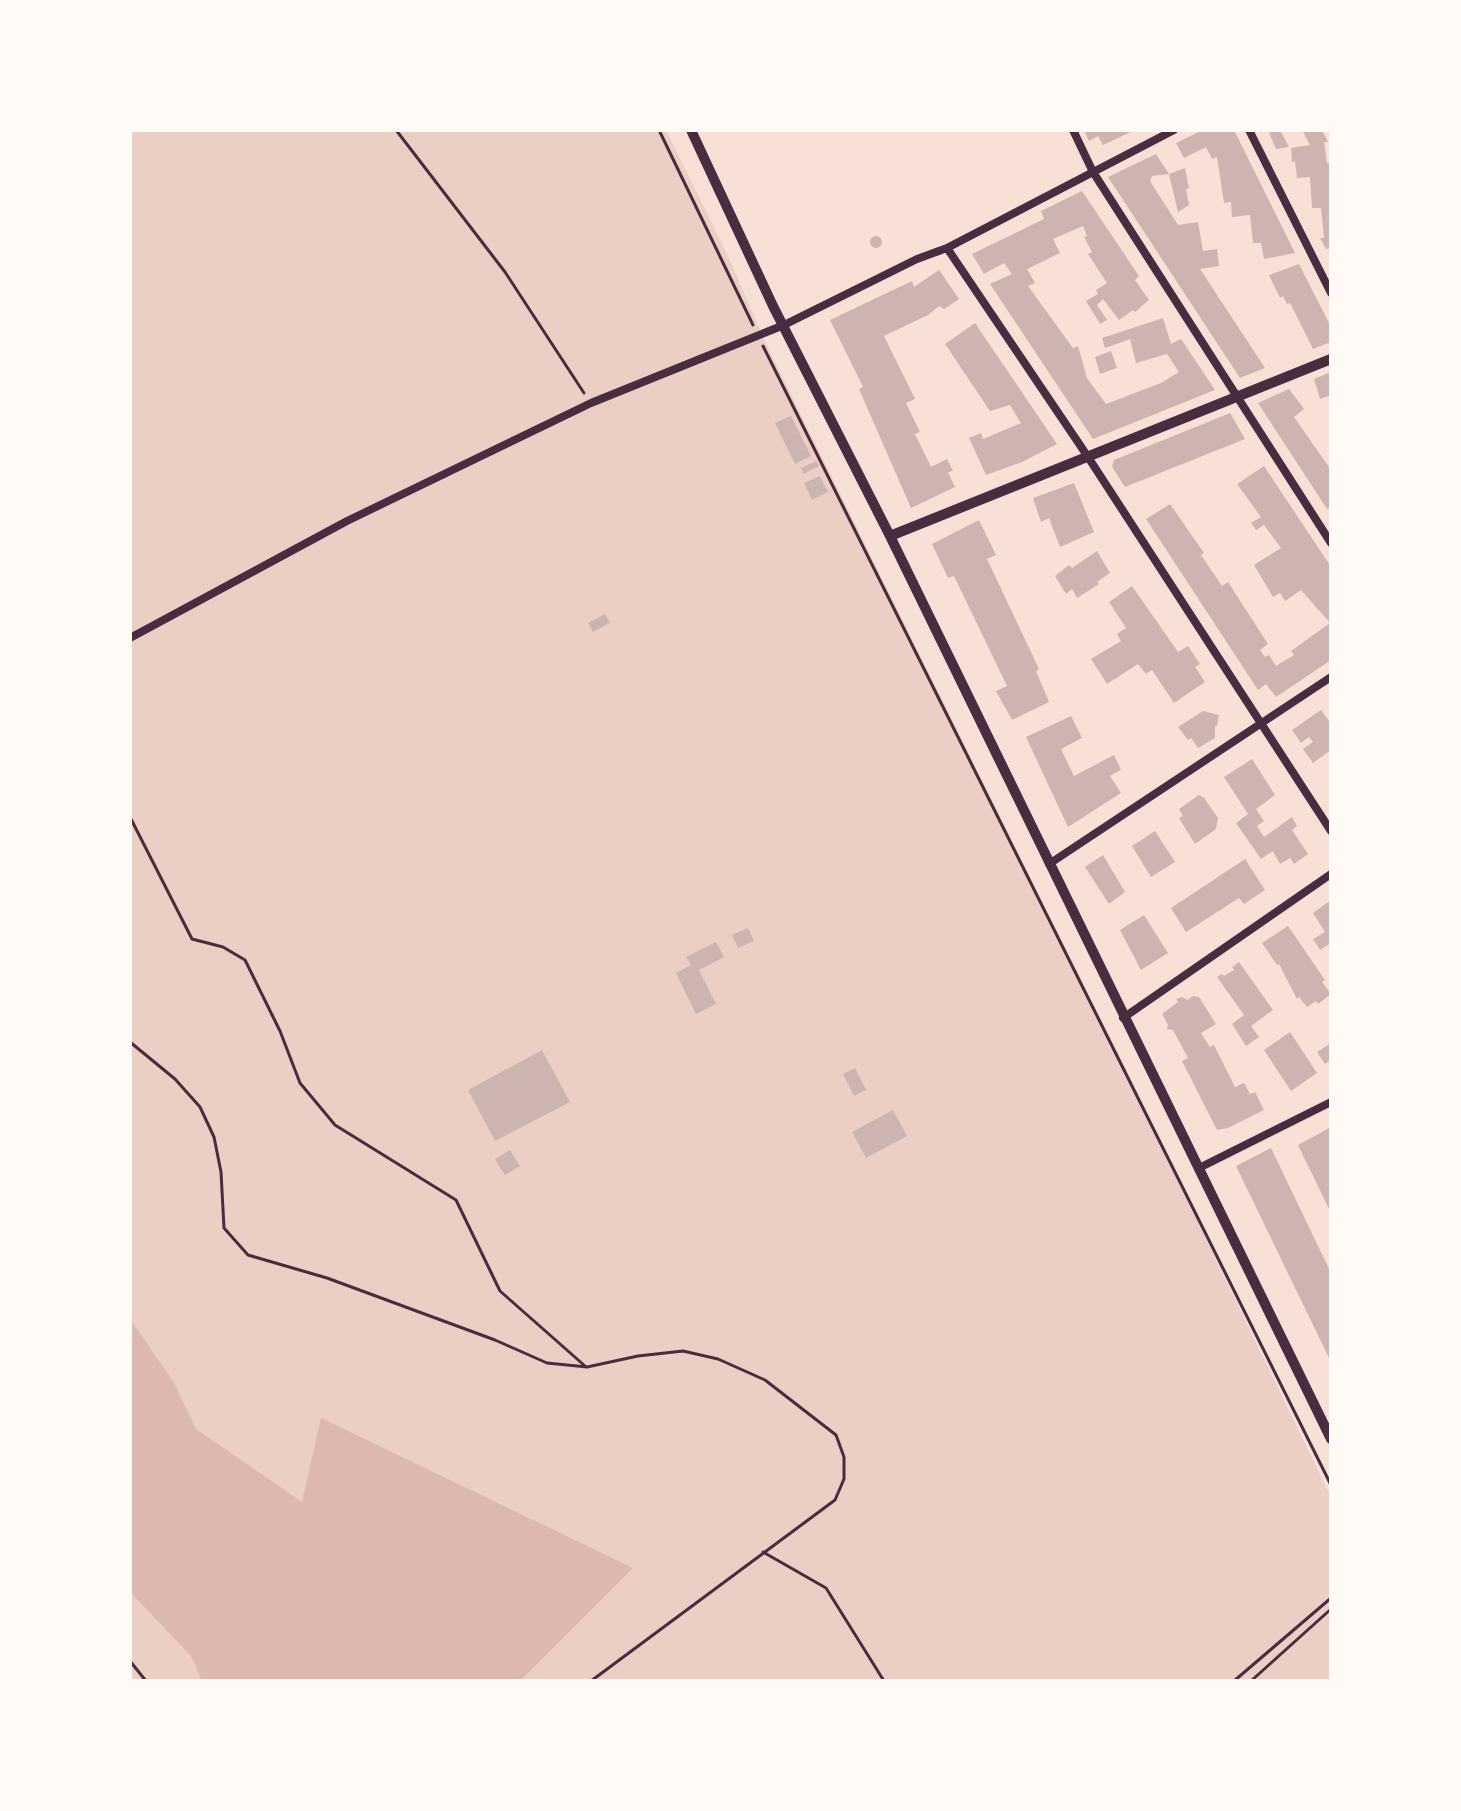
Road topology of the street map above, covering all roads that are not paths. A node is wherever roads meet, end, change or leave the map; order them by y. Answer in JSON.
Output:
{"nodes":[{"id":1,"x":691,"y":130,"type":"edge"},
{"id":2,"x":1073,"y":130,"type":"edge"},
{"id":3,"x":1174,"y":130,"type":"edge"},
{"id":4,"x":1249,"y":130,"type":"edge"},
{"id":5,"x":1093,"y":172,"type":"junction"},
{"id":6,"x":947,"y":248,"type":"junction"},
{"id":7,"x":1331,"y":293,"type":"edge"},
{"id":8,"x":784,"y":325,"type":"junction"},
{"id":9,"x":1331,"y":359,"type":"edge"},
{"id":10,"x":1236,"y":397,"type":"junction"},
{"id":11,"x":1088,"y":457,"type":"junction"},
{"id":12,"x":890,"y":536,"type":"junction"},
{"id":13,"x":1331,"y":543,"type":"edge"},
{"id":14,"x":130,"y":638,"type":"edge"},
{"id":15,"x":1331,"y":677,"type":"edge"},
{"id":16,"x":1261,"y":724,"type":"junction"},
{"id":17,"x":1331,"y":831,"type":"edge"},
{"id":18,"x":1049,"y":864,"type":"junction"},
{"id":19,"x":1331,"y":874,"type":"edge"},
{"id":20,"x":1123,"y":1018,"type":"junction"},
{"id":21,"x":1331,"y":1102,"type":"edge"},
{"id":22,"x":1199,"y":1168,"type":"junction"},
{"id":23,"x":1331,"y":1439,"type":"edge"}],
"edges":[{"from":1,"to":8,"type":"street"},
{"from":2,"to":5,"type":"street"},
{"from":3,"to":5,"type":"street"},
{"from":4,"to":7,"type":"street"},
{"from":5,"to":6,"type":"street"},
{"from":5,"to":10,"type":"street"},
{"from":6,"to":8,"type":"street"},
{"from":6,"to":11,"type":"street"},
{"from":8,"to":12,"type":"street"},
{"from":8,"to":14,"type":"street"},
{"from":9,"to":10,"type":"street"},
{"from":10,"to":11,"type":"street"},
{"from":10,"to":13,"type":"street"},
{"from":11,"to":12,"type":"street"},
{"from":11,"to":16,"type":"street"},
{"from":12,"to":18,"type":"street"},
{"from":15,"to":16,"type":"street"},
{"from":16,"to":17,"type":"street"},
{"from":16,"to":18,"type":"street"},
{"from":18,"to":20,"type":"street"},
{"from":19,"to":20,"type":"street"},
{"from":20,"to":22,"type":"street"},
{"from":21,"to":22,"type":"street"},
{"from":22,"to":23,"type":"street"}]}
